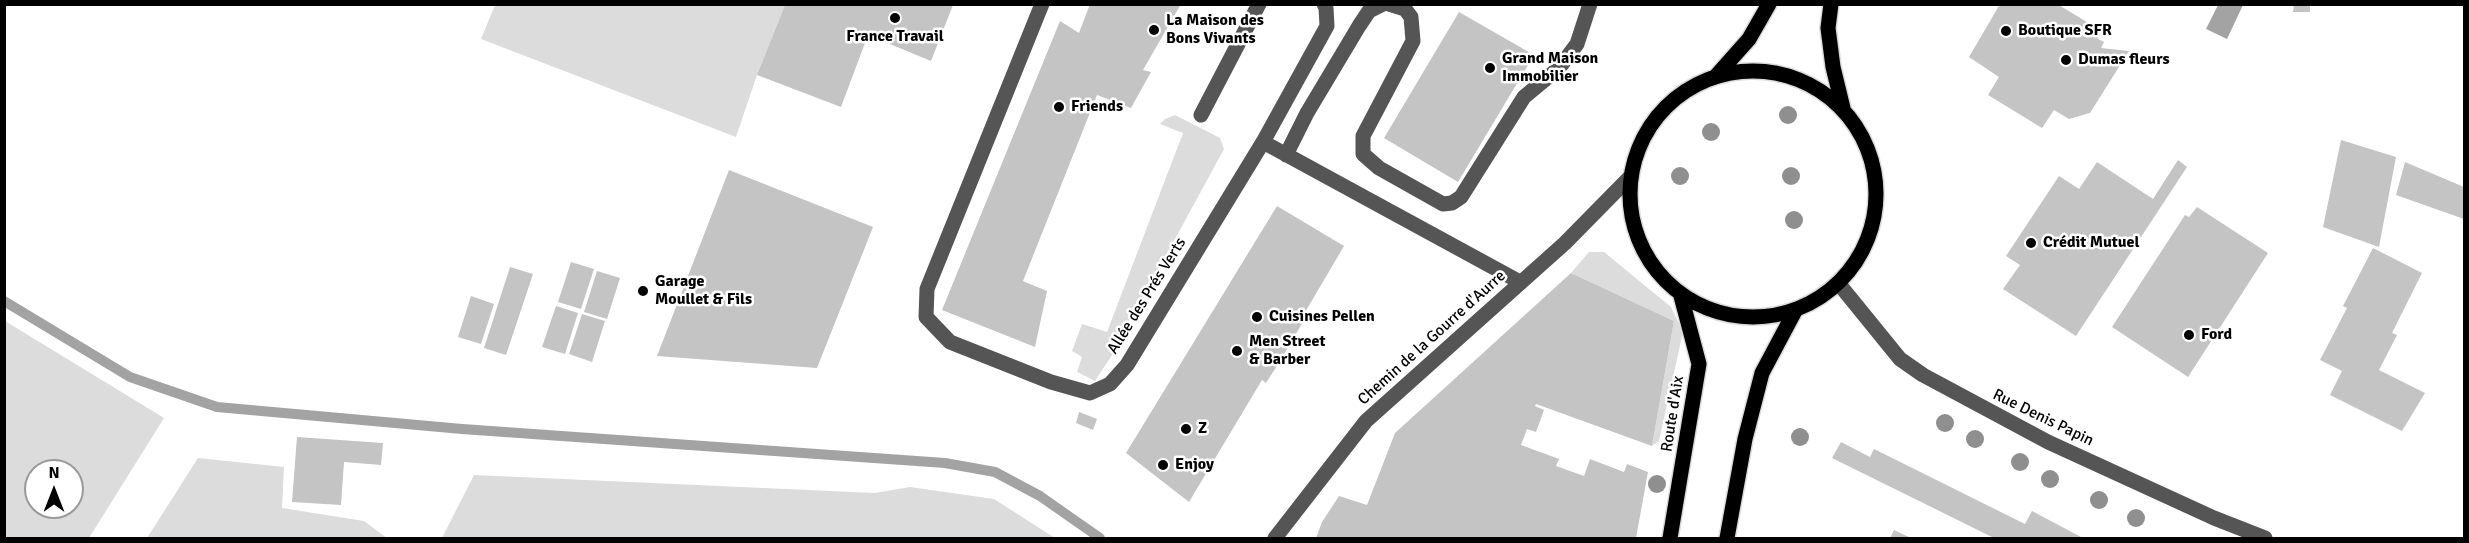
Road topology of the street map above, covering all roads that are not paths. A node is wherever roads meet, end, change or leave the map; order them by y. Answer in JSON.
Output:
{"nodes":[{"id":1,"x":1042,"y":4,"type":"edge"},
{"id":2,"x":1259,"y":4,"type":"edge"},
{"id":3,"x":1324,"y":4,"type":"edge"},
{"id":4,"x":1383,"y":4,"type":"edge"},
{"id":5,"x":1389,"y":4,"type":"edge"},
{"id":6,"x":1590,"y":4,"type":"edge"},
{"id":7,"x":1769,"y":4,"type":"edge"},
{"id":8,"x":1831,"y":4,"type":"edge"},
{"id":9,"x":1716,"y":75,"type":"junction"},
{"id":10,"x":1843,"y":108,"type":"junction"},
{"id":11,"x":1201,"y":116,"type":"dead end"},
{"id":12,"x":1263,"y":142,"type":"junction"},
{"id":13,"x":1286,"y":155,"type":"junction"},
{"id":14,"x":1629,"y":178,"type":"junction"},
{"id":15,"x":1520,"y":282,"type":"junction"},
{"id":16,"x":1839,"y":284,"type":"junction"},
{"id":17,"x":1681,"y":296,"type":"junction"},
{"id":18,"x":1795,"y":311,"type":"junction"},
{"id":19,"x":1275,"y":538,"type":"edge"},
{"id":20,"x":1670,"y":538,"type":"edge"},
{"id":21,"x":1727,"y":538,"type":"edge"},
{"id":22,"x":2265,"y":538,"type":"edge"}],
"edges":[{"from":1,"to":12,"type":"street","name":"Allée des Prés Verts"},
{"from":2,"to":11,"type":"street"},
{"from":3,"to":12,"type":"street","name":"Allée des Prés Verts"},
{"from":4,"to":13,"type":"street"},
{"from":5,"to":6,"type":"street"},
{"from":7,"to":9,"type":"main road"},
{"from":8,"to":10,"type":"main road"},
{"from":9,"to":10,"type":"main road"},
{"from":9,"to":14,"type":"main road"},
{"from":10,"to":16,"type":"main road"},
{"from":12,"to":13,"type":"street"},
{"from":13,"to":15,"type":"street"},
{"from":14,"to":15,"type":"street","name":"Chemin de la Gourre d'Aurre"},
{"from":14,"to":17,"type":"main road"},
{"from":15,"to":19,"type":"street","name":"Chemin de la Gourre d'Aurre"},
{"from":16,"to":18,"type":"main road"},
{"from":16,"to":22,"type":"street","name":"Rue Denis Papin"},
{"from":17,"to":18,"type":"main road"},
{"from":17,"to":20,"type":"main road","name":"Route d'Aix"},
{"from":18,"to":21,"type":"main road"}]}
